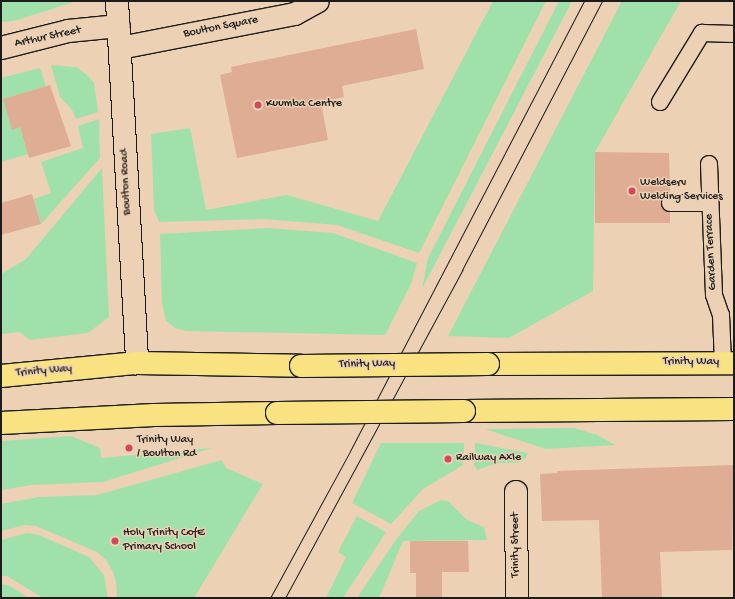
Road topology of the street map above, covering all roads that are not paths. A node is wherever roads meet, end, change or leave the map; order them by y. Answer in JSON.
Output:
{"nodes":[{"id":1,"x":118,"y":1,"type":"edge"},
{"id":2,"x":318,"y":1,"type":"edge"},
{"id":3,"x":118,"y":26,"type":"junction"},
{"id":4,"x":734,"y":34,"type":"edge"},
{"id":5,"x":1,"y":48,"type":"edge"},
{"id":6,"x":120,"y":48,"type":"junction"},
{"id":7,"x":660,"y":102,"type":"dead end"},
{"id":8,"x":709,"y":164,"type":"dead end"},
{"id":9,"x":670,"y":203,"type":"dead end"},
{"id":10,"x":710,"y":203,"type":"junction"},
{"id":11,"x":728,"y":313,"type":"edge"},
{"id":12,"x":728,"y":363,"type":"edge"},
{"id":13,"x":137,"y":364,"type":"junction"},
{"id":14,"x":1,"y":376,"type":"edge"},
{"id":15,"x":734,"y":409,"type":"edge"},
{"id":16,"x":1,"y":424,"type":"edge"},
{"id":17,"x":516,"y":492,"type":"dead end"},
{"id":18,"x":517,"y":598,"type":"edge"}],
"edges":[{"from":1,"to":3,"type":"street","name":"Boulton Road"},
{"from":2,"to":6,"type":"street","name":"Boulton Square"},
{"from":3,"to":5,"type":"street","name":"Arthur Street"},
{"from":3,"to":6,"type":"street","name":"Boulton Road"},
{"from":4,"to":7,"type":"lane"},
{"from":6,"to":13,"type":"street","name":"Boulton Road"},
{"from":8,"to":10,"type":"lane","name":"Garden Terrace"},
{"from":9,"to":10,"type":"lane"},
{"from":10,"to":11,"type":"lane","name":"Garden Terrace"},
{"from":11,"to":12,"type":"lane","name":"Garden Terrace"},
{"from":12,"to":13,"type":"main road","name":"Trinity Way","bridge":true},
{"from":13,"to":14,"type":"main road","name":"Trinity Way"},
{"from":15,"to":16,"type":"main road","bridge":true},
{"from":17,"to":18,"type":"street","name":"Trinity Street"}]}
